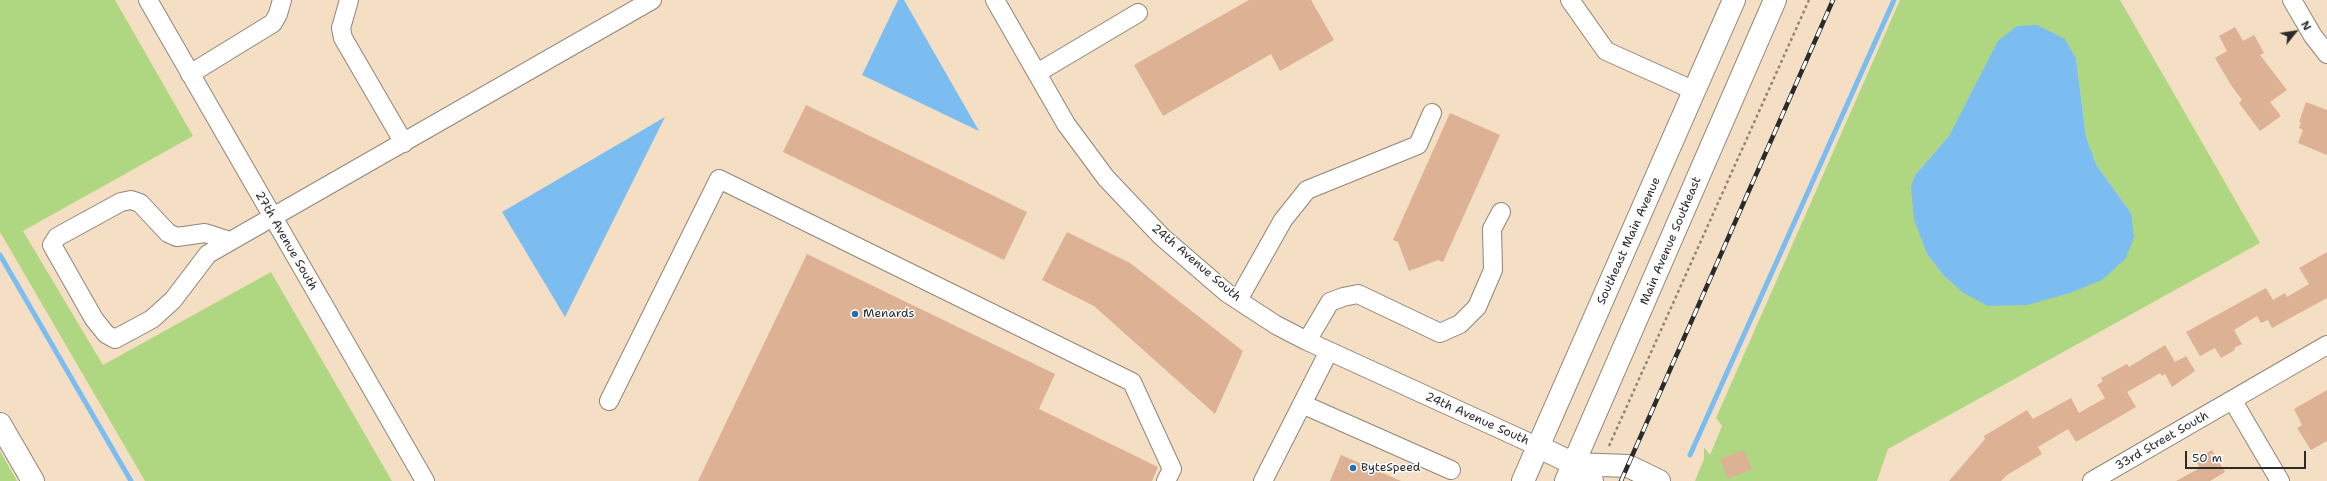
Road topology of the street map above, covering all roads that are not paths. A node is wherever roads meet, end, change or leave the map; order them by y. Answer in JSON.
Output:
{"nodes":[{"id":1,"x":148,"y":0,"type":"edge"},
{"id":2,"x":282,"y":0,"type":"edge"},
{"id":3,"x":349,"y":0,"type":"edge"},
{"id":4,"x":652,"y":0,"type":"edge"},
{"id":5,"x":995,"y":0,"type":"edge"},
{"id":6,"x":1570,"y":0,"type":"edge"},
{"id":7,"x":1734,"y":0,"type":"edge"},
{"id":8,"x":1775,"y":0,"type":"edge"},
{"id":9,"x":2292,"y":0,"type":"edge"},
{"id":10,"x":1138,"y":13,"type":"dead end"},
{"id":11,"x":2327,"y":54,"type":"edge"},
{"id":12,"x":1037,"y":73,"type":"junction"},
{"id":13,"x":190,"y":74,"type":"junction"},
{"id":14,"x":1695,"y":91,"type":"junction"},
{"id":15,"x":1432,"y":113,"type":"dead end"},
{"id":16,"x":404,"y":143,"type":"junction"},
{"id":17,"x":1502,"y":212,"type":"dead end"},
{"id":18,"x":273,"y":217,"type":"junction"},
{"id":19,"x":230,"y":241,"type":"junction"},
{"id":20,"x":1238,"y":300,"type":"junction"},
{"id":21,"x":1307,"y":341,"type":"junction"},
{"id":22,"x":2327,"y":346,"type":"edge"},
{"id":23,"x":1329,"y":352,"type":"junction"},
{"id":24,"x":609,"y":401,"type":"dead end"},
{"id":25,"x":2233,"y":401,"type":"junction"},
{"id":26,"x":1302,"y":404,"type":"junction"},
{"id":27,"x":0,"y":424,"type":"edge"},
{"id":28,"x":1539,"y":447,"type":"junction"},
{"id":29,"x":1451,"y":470,"type":"dead end"},
{"id":30,"x":1570,"y":472,"type":"edge"},
{"id":31,"x":1596,"y":472,"type":"edge"},
{"id":32,"x":33,"y":481,"type":"edge"},
{"id":33,"x":425,"y":481,"type":"edge"},
{"id":34,"x":1166,"y":481,"type":"edge"},
{"id":35,"x":1263,"y":481,"type":"edge"},
{"id":36,"x":1523,"y":481,"type":"edge"},
{"id":37,"x":1659,"y":481,"type":"edge"},
{"id":38,"x":2092,"y":481,"type":"edge"},
{"id":39,"x":2280,"y":481,"type":"edge"}],
"edges":[{"from":1,"to":13,"type":"street","name":"27th Avenue South"},
{"from":2,"to":13,"type":"street"},
{"from":3,"to":16,"type":"street"},
{"from":4,"to":16,"type":"street"},
{"from":5,"to":12,"type":"street","name":"24th Avenue South"},
{"from":6,"to":14,"type":"street"},
{"from":7,"to":14,"type":"main road","name":"Southeast Main Avenue"},
{"from":8,"to":30,"type":"main road","name":"Main Avenue Southeast"},
{"from":9,"to":11,"type":"street"},
{"from":10,"to":12,"type":"street"},
{"from":12,"to":20,"type":"street","name":"24th Avenue South"},
{"from":13,"to":18,"type":"street","name":"27th Avenue South"},
{"from":14,"to":28,"type":"main road","name":"Southeast Main Avenue"},
{"from":15,"to":20,"type":"street"},
{"from":16,"to":18,"type":"street"},
{"from":17,"to":21,"type":"street"},
{"from":18,"to":19,"type":"street"},
{"from":18,"to":33,"type":"street","name":"27th Avenue South"},
{"from":19,"to":19,"type":"street"},
{"from":20,"to":21,"type":"street","name":"24th Avenue South"},
{"from":21,"to":23,"type":"street","name":"24th Avenue South"},
{"from":22,"to":25,"type":"street","name":"33rd Street South"},
{"from":23,"to":26,"type":"street"},
{"from":23,"to":28,"type":"street","name":"24th Avenue South"},
{"from":24,"to":34,"type":"street"},
{"from":25,"to":38,"type":"street","name":"33rd Street South"},
{"from":25,"to":39,"type":"street"},
{"from":26,"to":29,"type":"street"},
{"from":26,"to":35,"type":"street"},
{"from":27,"to":32,"type":"main road"},
{"from":28,"to":30,"type":"main road","name":"24th Avenue South"},
{"from":28,"to":36,"type":"main road","name":"Southeast Main Avenue"},
{"from":30,"to":31,"type":"main road","name":"24th Avenue South"},
{"from":31,"to":37,"type":"main road"}]}
